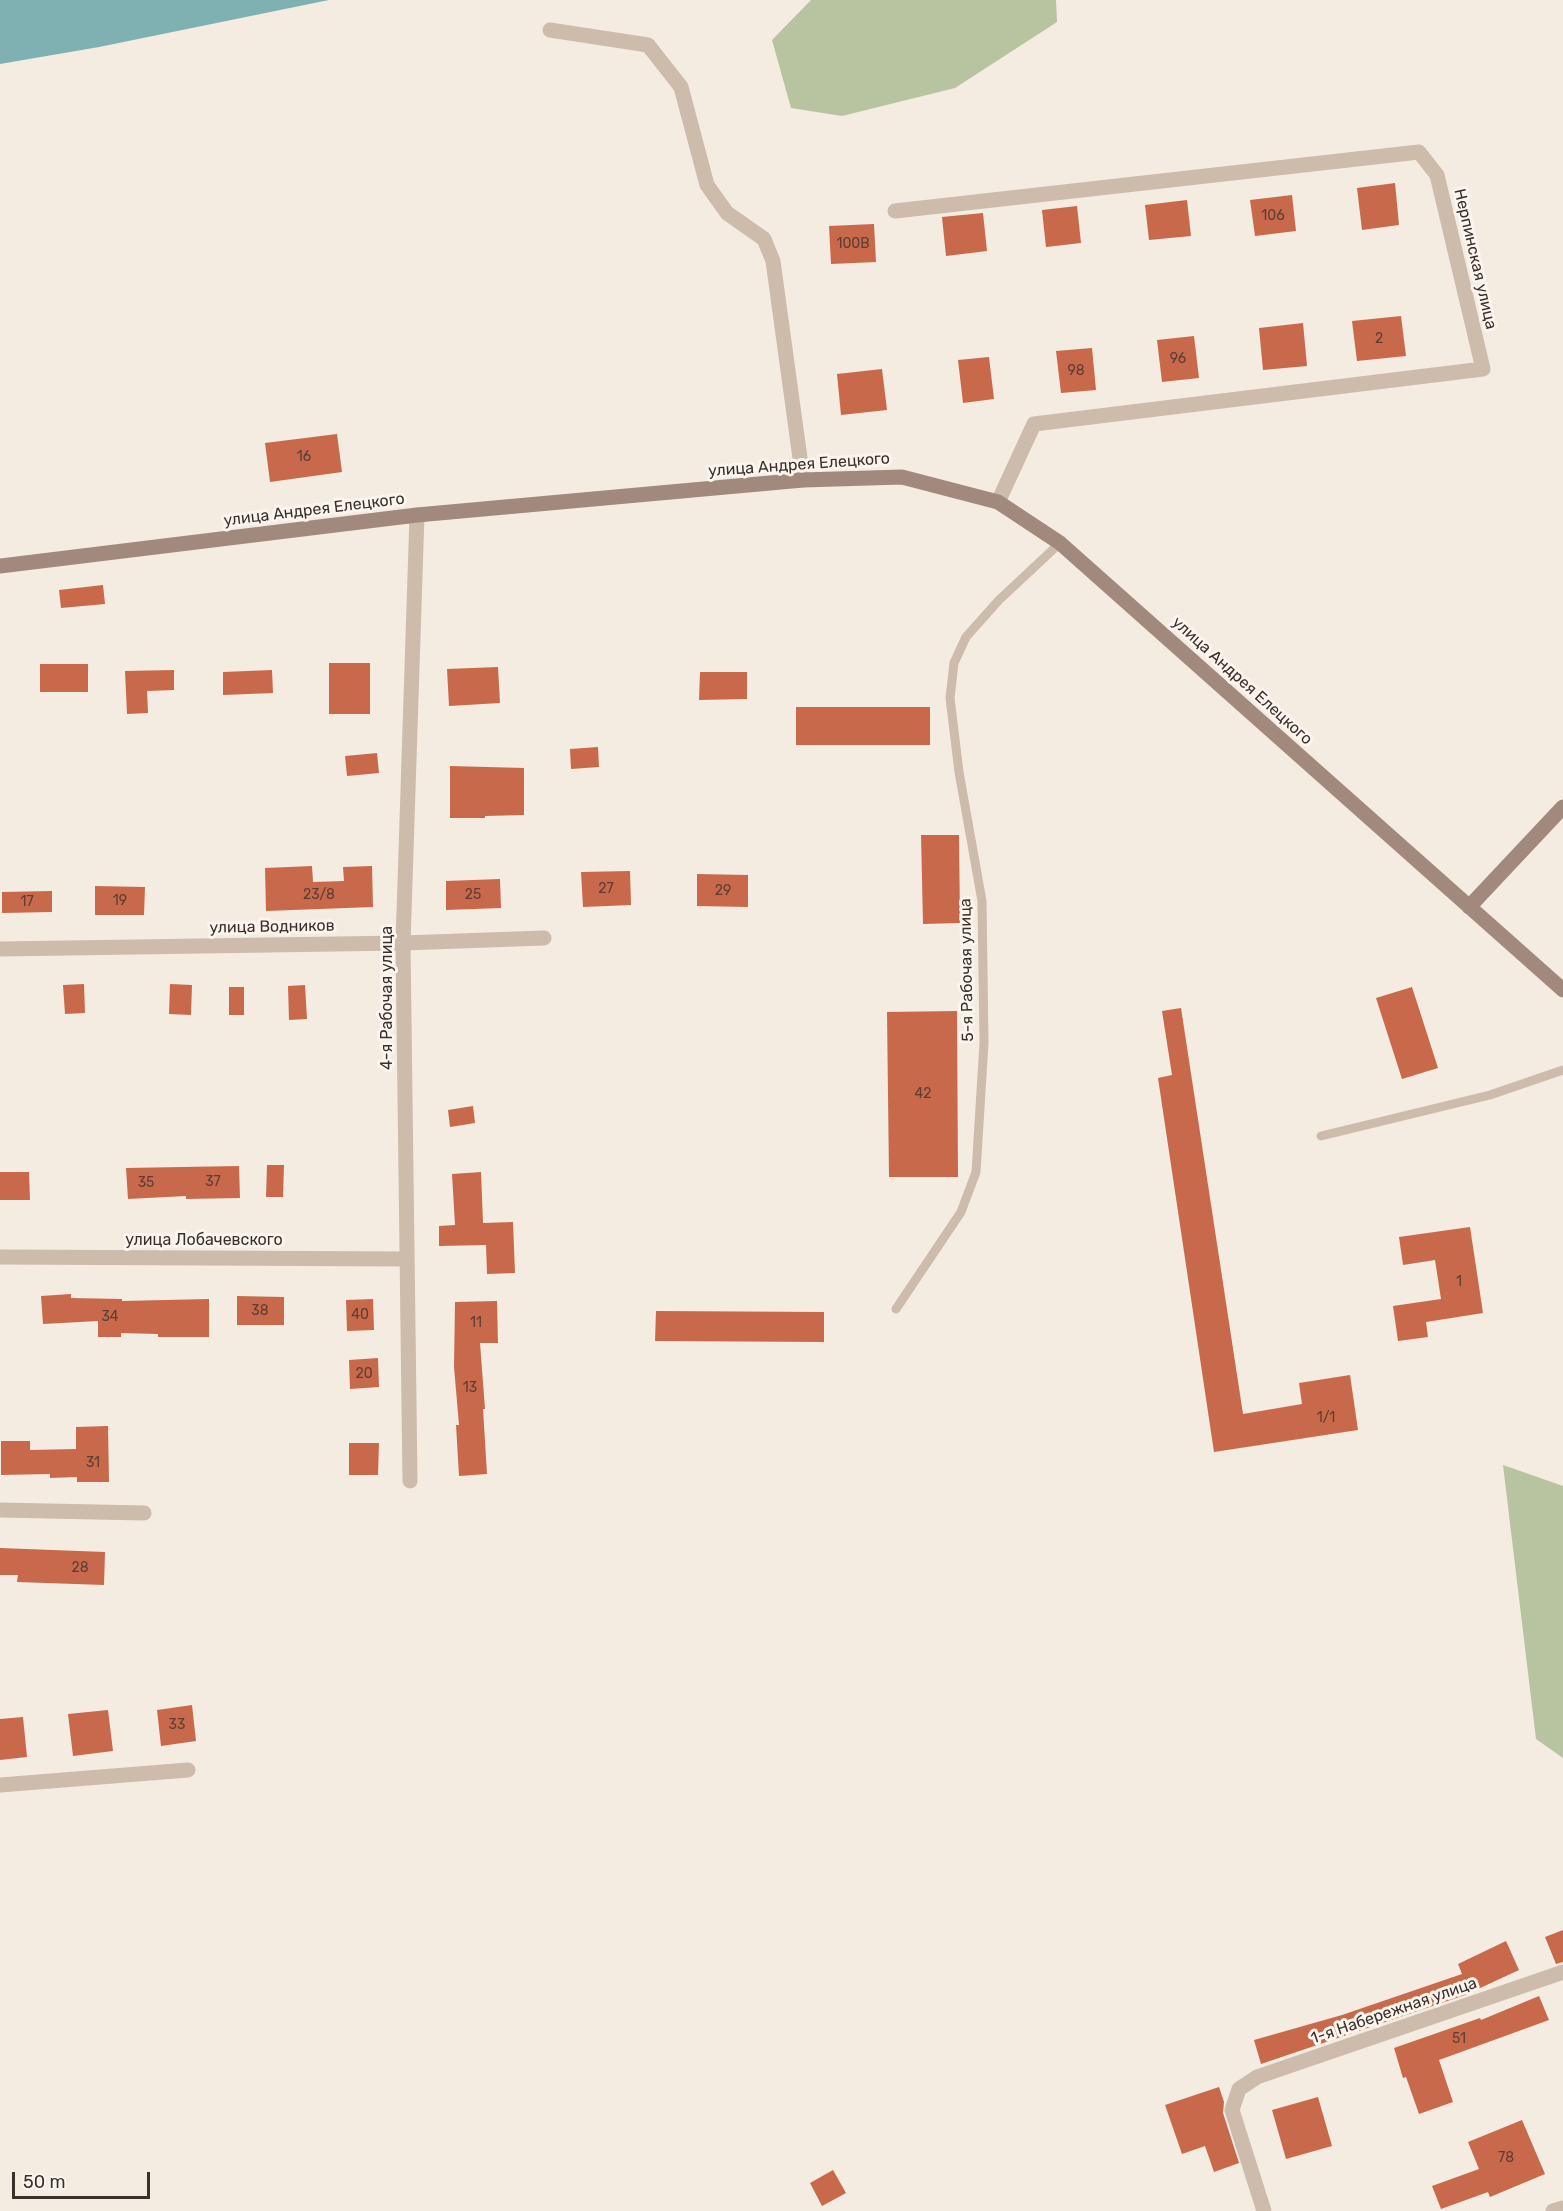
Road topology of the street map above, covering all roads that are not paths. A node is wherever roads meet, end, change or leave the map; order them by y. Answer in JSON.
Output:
{"nodes":[{"id":1,"x":550,"y":30,"type":"dead end"},
{"id":2,"x":895,"y":211,"type":"dead end"},
{"id":3,"x":803,"y":480,"type":"junction"},
{"id":4,"x":998,"y":502,"type":"junction"},
{"id":5,"x":417,"y":515,"type":"junction"},
{"id":6,"x":1060,"y":543,"type":"junction"},
{"id":7,"x":0,"y":566,"type":"edge"},
{"id":8,"x":1563,"y":807,"type":"edge"},
{"id":9,"x":1469,"y":907,"type":"junction"},
{"id":10,"x":544,"y":938,"type":"dead end"},
{"id":11,"x":404,"y":943,"type":"junction"},
{"id":12,"x":0,"y":949,"type":"edge"},
{"id":13,"x":1563,"y":990,"type":"edge"},
{"id":14,"x":1563,"y":1070,"type":"edge"},
{"id":15,"x":1321,"y":1136,"type":"dead end"},
{"id":16,"x":0,"y":1257,"type":"edge"},
{"id":17,"x":408,"y":1259,"type":"junction"},
{"id":18,"x":896,"y":1309,"type":"dead end"},
{"id":19,"x":410,"y":1481,"type":"dead end"},
{"id":20,"x":0,"y":1510,"type":"edge"},
{"id":21,"x":144,"y":1512,"type":"dead end"},
{"id":22,"x":188,"y":1770,"type":"dead end"},
{"id":23,"x":0,"y":1785,"type":"edge"},
{"id":24,"x":1563,"y":1972,"type":"edge"},
{"id":25,"x":1563,"y":2208,"type":"edge"},
{"id":26,"x":1264,"y":2211,"type":"edge"},
{"id":27,"x":1553,"y":2211,"type":"edge"}],
"edges":[{"from":1,"to":3,"type":"street"},
{"from":2,"to":4,"type":"street","name":"Нерпинская улица"},
{"from":3,"to":4,"type":"main road","name":"улица Андрея Елецкого"},
{"from":3,"to":5,"type":"main road","name":"улица Андрея Елецкого"},
{"from":4,"to":6,"type":"main road","name":"улица Андрея Елецкого"},
{"from":5,"to":7,"type":"main road","name":"улица Андрея Елецкого"},
{"from":5,"to":11,"type":"street","name":"4-я Рабочая улица"},
{"from":6,"to":9,"type":"main road","name":"улица Андрея Елецкого"},
{"from":6,"to":18,"type":"lane","name":"5-я Рабочая улица"},
{"from":8,"to":9,"type":"main road"},
{"from":9,"to":13,"type":"main road","name":"улица Андрея Елецкого"},
{"from":10,"to":11,"type":"street","name":"улица Водников"},
{"from":11,"to":12,"type":"street","name":"улица Водников"},
{"from":11,"to":17,"type":"street","name":"4-я Рабочая улица"},
{"from":14,"to":15,"type":"lane"},
{"from":16,"to":17,"type":"street","name":"улица Лобачевского"},
{"from":17,"to":19,"type":"street","name":"4-я Рабочая улица"},
{"from":20,"to":21,"type":"street"},
{"from":22,"to":23,"type":"street"},
{"from":24,"to":26,"type":"street","name":"1-я Набережная улица"},
{"from":25,"to":27,"type":"street"}]}
